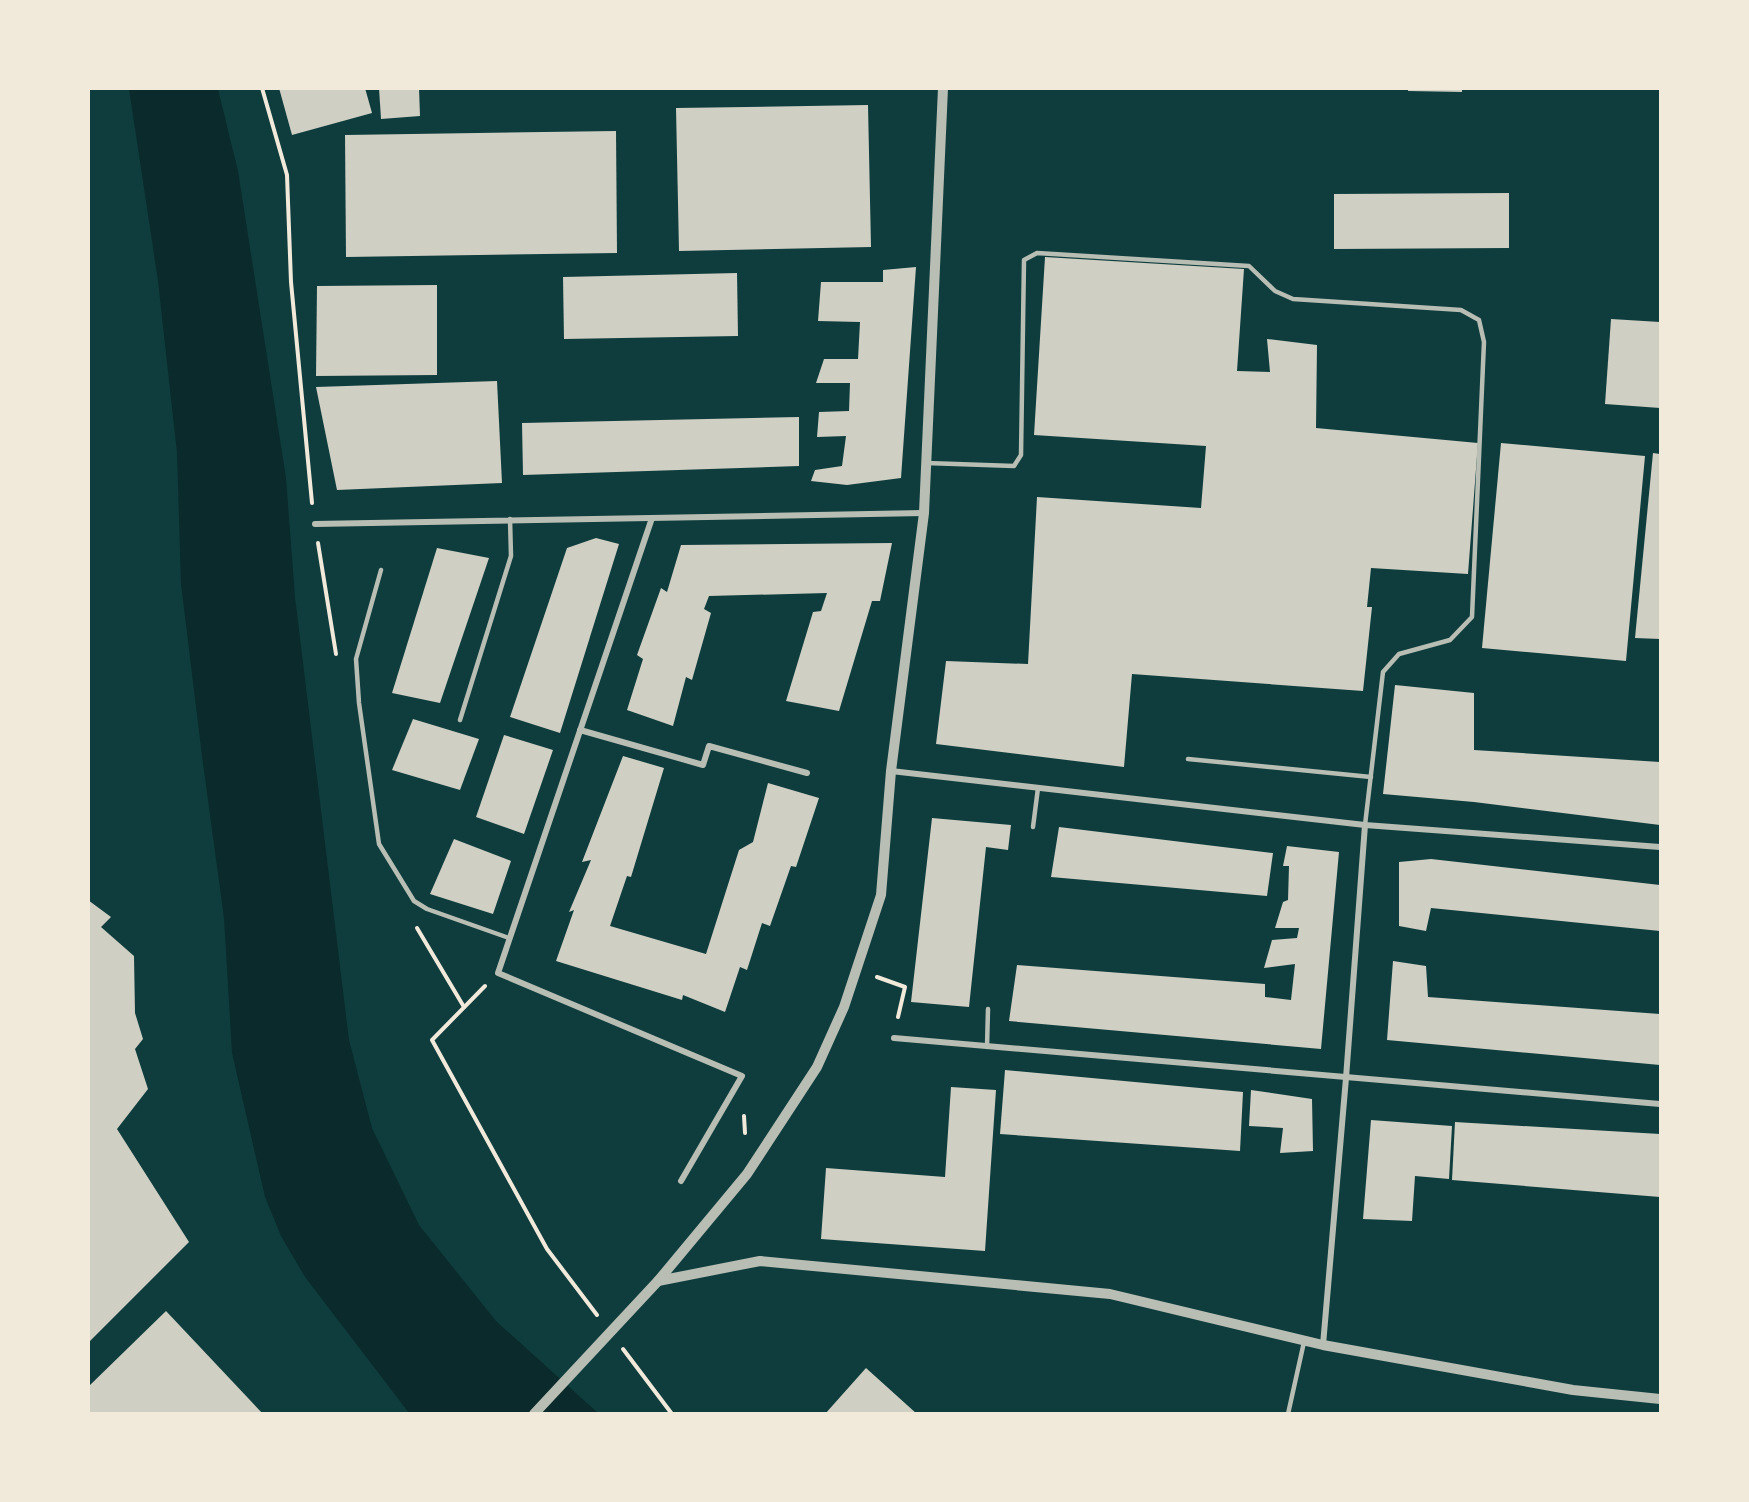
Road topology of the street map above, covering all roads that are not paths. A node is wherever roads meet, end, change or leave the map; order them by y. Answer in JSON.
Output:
{"nodes":[{"id":1,"x":943,"y":88,"type":"edge"},
{"id":2,"x":926,"y":463,"type":"junction"},
{"id":3,"x":924,"y":513,"type":"junction"},
{"id":4,"x":652,"y":518,"type":"junction"},
{"id":5,"x":510,"y":519,"type":"junction"},
{"id":6,"x":315,"y":524,"type":"road end"},
{"id":7,"x":381,"y":570,"type":"dead end"},
{"id":8,"x":460,"y":720,"type":"dead end"},
{"id":9,"x":580,"y":730,"type":"junction"},
{"id":10,"x":1188,"y":759,"type":"dead end"},
{"id":11,"x":891,"y":771,"type":"junction"},
{"id":12,"x":807,"y":773,"type":"dead end"},
{"id":13,"x":1371,"y":777,"type":"junction"},
{"id":14,"x":1038,"y":788,"type":"junction"},
{"id":15,"x":1365,"y":825,"type":"junction"},
{"id":16,"x":1033,"y":827,"type":"dead end"},
{"id":17,"x":1660,"y":847,"type":"edge"},
{"id":18,"x":509,"y":938,"type":"junction"},
{"id":19,"x":988,"y":1009,"type":"dead end"},
{"id":20,"x":894,"y":1038,"type":"road end"},
{"id":21,"x":987,"y":1047,"type":"junction"},
{"id":22,"x":1346,"y":1078,"type":"junction"},
{"id":23,"x":1660,"y":1104,"type":"edge"},
{"id":24,"x":681,"y":1181,"type":"dead end"},
{"id":25,"x":658,"y":1281,"type":"junction"},
{"id":26,"x":1305,"y":1339,"type":"junction"},
{"id":27,"x":1323,"y":1345,"type":"junction"},
{"id":28,"x":1660,"y":1400,"type":"edge"},
{"id":29,"x":534,"y":1413,"type":"edge"},
{"id":30,"x":1288,"y":1413,"type":"edge"}],
"edges":[{"from":1,"to":2,"type":"street"},
{"from":2,"to":3,"type":"street"},
{"from":2,"to":13,"type":"lane"},
{"from":3,"to":4,"type":"street"},
{"from":3,"to":11,"type":"street"},
{"from":4,"to":5,"type":"street"},
{"from":4,"to":9,"type":"street"},
{"from":5,"to":6,"type":"street"},
{"from":5,"to":8,"type":"lane"},
{"from":7,"to":18,"type":"lane"},
{"from":9,"to":12,"type":"street"},
{"from":9,"to":18,"type":"street"},
{"from":10,"to":13,"type":"lane"},
{"from":11,"to":14,"type":"street"},
{"from":11,"to":25,"type":"street"},
{"from":13,"to":15,"type":"lane"},
{"from":14,"to":15,"type":"street"},
{"from":14,"to":16,"type":"lane"},
{"from":15,"to":17,"type":"street"},
{"from":15,"to":22,"type":"street"},
{"from":18,"to":24,"type":"street"},
{"from":19,"to":21,"type":"lane"},
{"from":20,"to":21,"type":"street"},
{"from":21,"to":22,"type":"street"},
{"from":22,"to":23,"type":"street"},
{"from":22,"to":27,"type":"street"},
{"from":25,"to":26,"type":"street"},
{"from":25,"to":29,"type":"street"},
{"from":26,"to":27,"type":"street"},
{"from":26,"to":30,"type":"lane"},
{"from":27,"to":28,"type":"street"}]}
